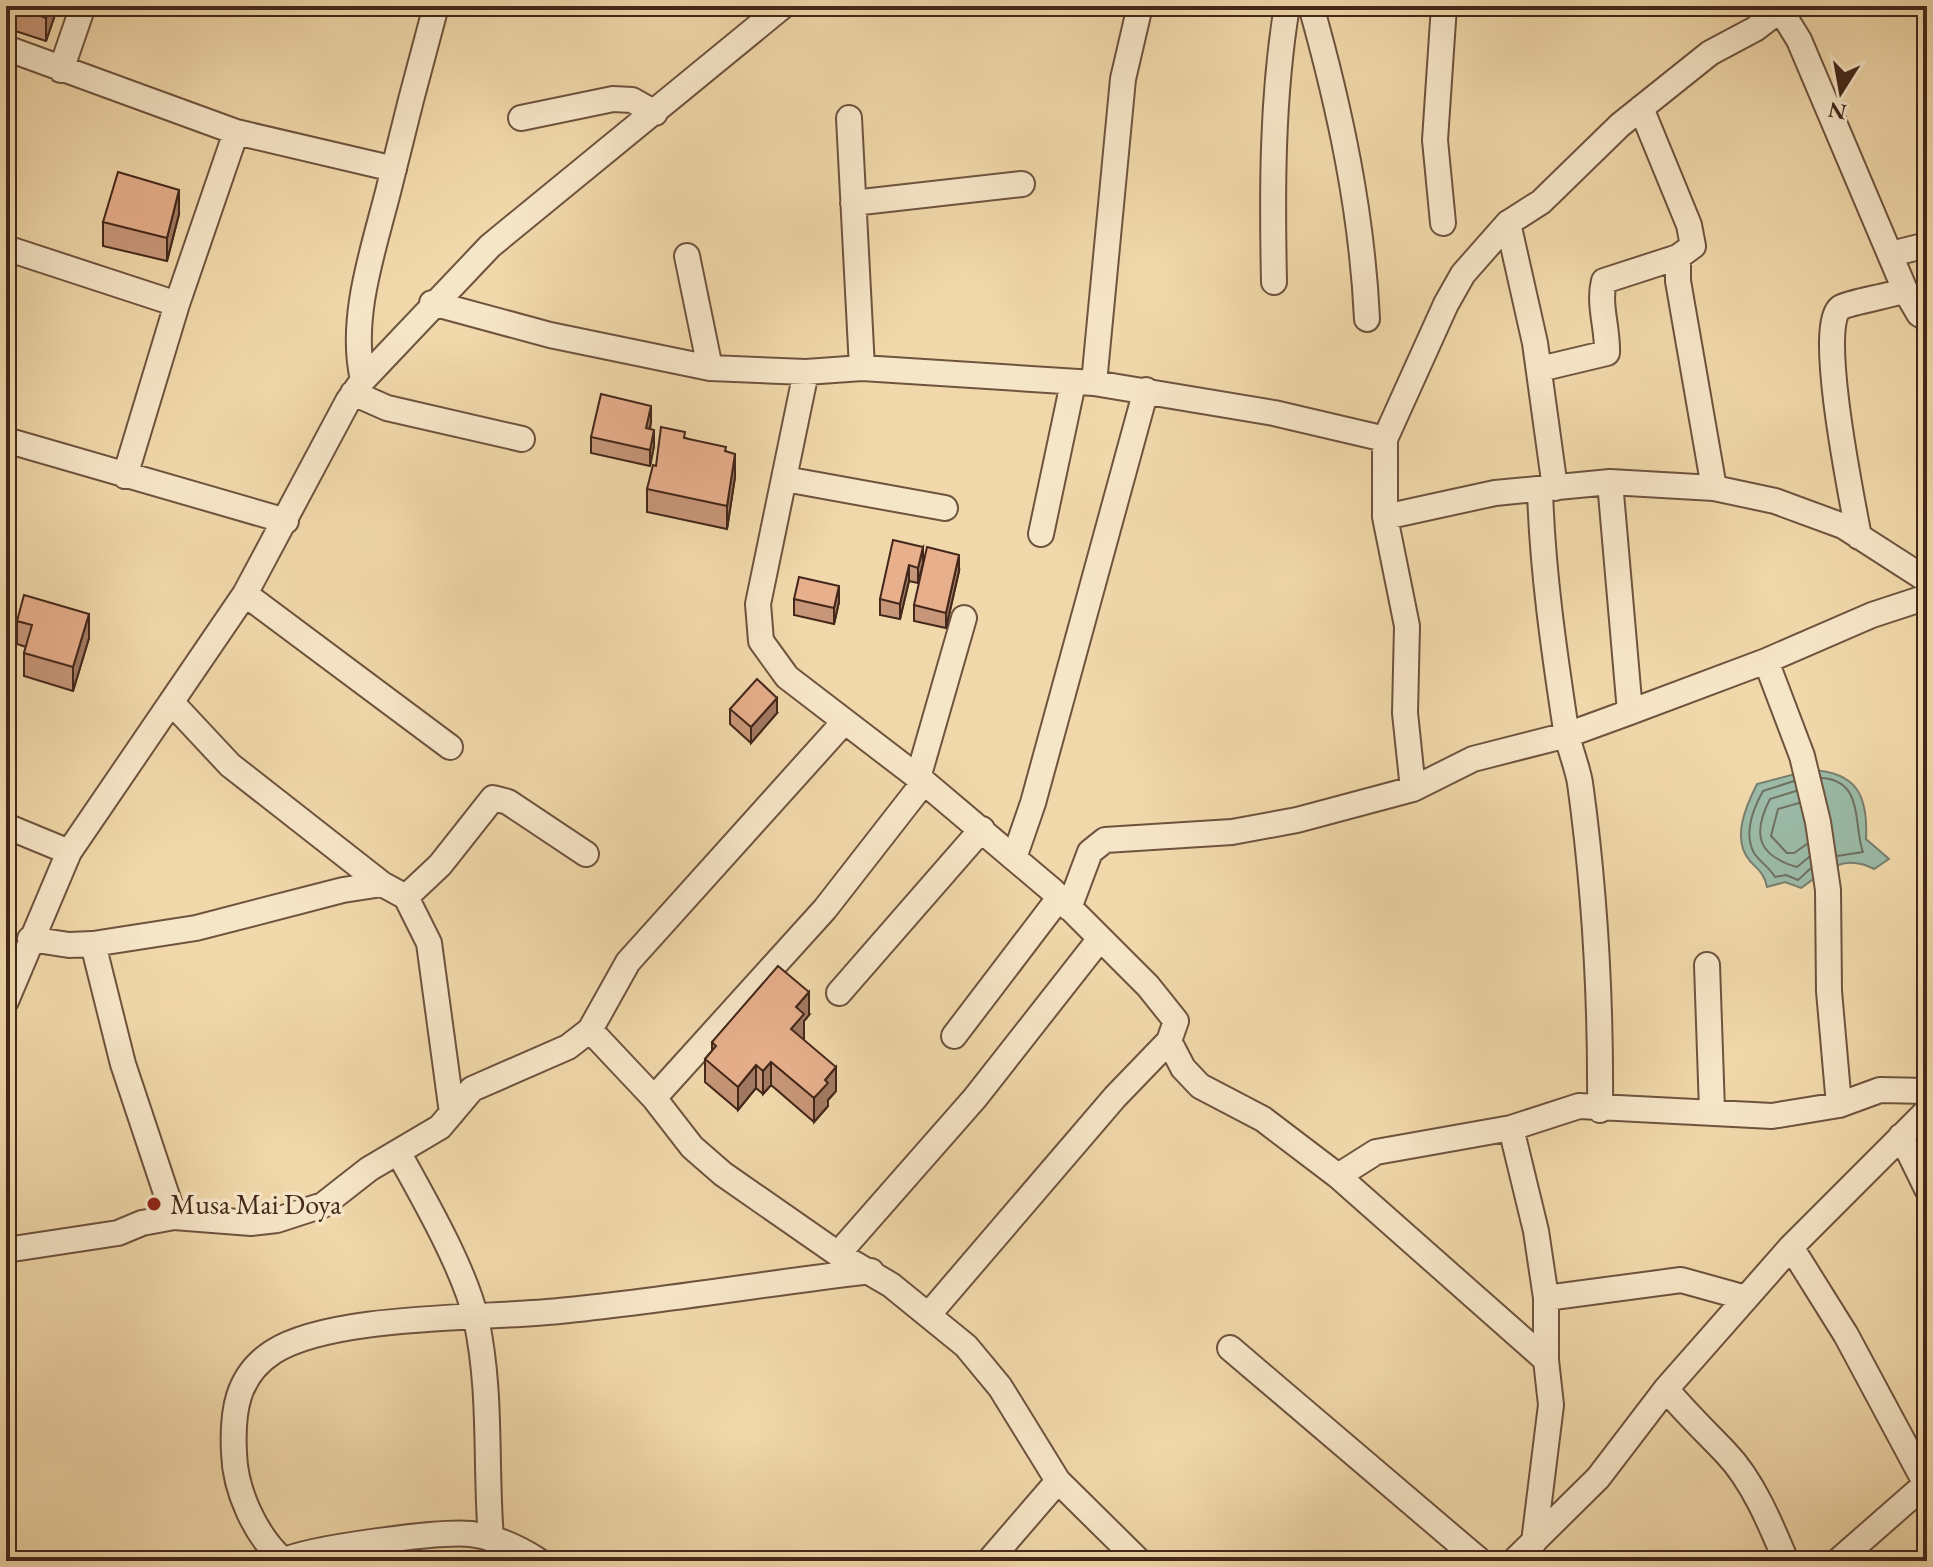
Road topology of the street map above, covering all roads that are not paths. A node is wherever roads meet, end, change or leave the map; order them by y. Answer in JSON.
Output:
{"nodes":[{"id":1,"x":83,"y":6,"type":"edge"},
{"id":2,"x":783,"y":6,"type":"edge"},
{"id":3,"x":1140,"y":6,"type":"edge"},
{"id":4,"x":1287,"y":6,"type":"edge"},
{"id":5,"x":1311,"y":6,"type":"edge"},
{"id":6,"x":1444,"y":6,"type":"edge"},
{"id":7,"x":433,"y":7,"type":"edge"},
{"id":8,"x":1779,"y":8,"type":"edge"},
{"id":9,"x":6,"y":48,"type":"edge"},
{"id":10,"x":61,"y":70,"type":"junction"},
{"id":11,"x":1641,"y":108,"type":"junction"},
{"id":12,"x":655,"y":113,"type":"junction"},
{"id":13,"x":521,"y":118,"type":"dead end"},
{"id":14,"x":849,"y":118,"type":"dead end"},
{"id":15,"x":236,"y":132,"type":"junction"},
{"id":16,"x":394,"y":169,"type":"junction"},
{"id":17,"x":1022,"y":184,"type":"dead end"},
{"id":18,"x":853,"y":203,"type":"junction"},
{"id":19,"x":1443,"y":223,"type":"dead end"},
{"id":20,"x":1508,"y":223,"type":"junction"},
{"id":21,"x":1927,"y":245,"type":"edge"},
{"id":22,"x":6,"y":248,"type":"edge"},
{"id":23,"x":1891,"y":254,"type":"junction"},
{"id":24,"x":687,"y":256,"type":"dead end"},
{"id":25,"x":1678,"y":257,"type":"junction"},
{"id":26,"x":1274,"y":282,"type":"dead end"},
{"id":27,"x":1905,"y":290,"type":"junction"},
{"id":28,"x":432,"y":303,"type":"junction"},
{"id":29,"x":177,"y":304,"type":"junction"},
{"id":30,"x":1367,"y":319,"type":"dead end"},
{"id":31,"x":1927,"y":319,"type":"edge"},
{"id":32,"x":710,"y":368,"type":"junction"},
{"id":33,"x":862,"y":368,"type":"junction"},
{"id":34,"x":1540,"y":369,"type":"junction"},
{"id":35,"x":806,"y":372,"type":"junction"},
{"id":36,"x":1084,"y":383,"type":"junction"},
{"id":37,"x":358,"y":387,"type":"junction"},
{"id":38,"x":1146,"y":390,"type":"junction"},
{"id":39,"x":522,"y":439,"type":"dead end"},
{"id":40,"x":1385,"y":439,"type":"junction"},
{"id":41,"x":6,"y":440,"type":"edge"},
{"id":42,"x":125,"y":476,"type":"junction"},
{"id":43,"x":785,"y":479,"type":"junction"},
{"id":44,"x":1610,"y":482,"type":"junction"},
{"id":45,"x":1547,"y":488,"type":"junction"},
{"id":46,"x":1714,"y":488,"type":"junction"},
{"id":47,"x":945,"y":508,"type":"dead end"},
{"id":48,"x":1385,"y":517,"type":"junction"},
{"id":49,"x":286,"y":521,"type":"junction"},
{"id":50,"x":1041,"y":534,"type":"dead end"},
{"id":51,"x":1859,"y":537,"type":"junction"},
{"id":52,"x":1927,"y":580,"type":"edge"},
{"id":53,"x":245,"y":594,"type":"junction"},
{"id":54,"x":1927,"y":597,"type":"edge"},
{"id":55,"x":964,"y":618,"type":"dead end"},
{"id":56,"x":1766,"y":661,"type":"junction"},
{"id":57,"x":173,"y":704,"type":"junction"},
{"id":58,"x":1630,"y":712,"type":"junction"},
{"id":59,"x":844,"y":722,"type":"junction"},
{"id":60,"x":1567,"y":735,"type":"junction"},
{"id":61,"x":450,"y":747,"type":"dead end"},
{"id":62,"x":921,"y":780,"type":"junction"},
{"id":63,"x":1413,"y":789,"type":"junction"},
{"id":64,"x":6,"y":826,"type":"edge"},
{"id":65,"x":982,"y":829,"type":"junction"},
{"id":66,"x":69,"y":852,"type":"junction"},
{"id":67,"x":586,"y":854,"type":"dead end"},
{"id":68,"x":1014,"y":858,"type":"junction"},
{"id":69,"x":382,"y":884,"type":"junction"},
{"id":70,"x":406,"y":897,"type":"junction"},
{"id":71,"x":1064,"y":903,"type":"junction"},
{"id":72,"x":30,"y":939,"type":"junction"},
{"id":73,"x":1099,"y":940,"type":"junction"},
{"id":74,"x":93,"y":944,"type":"junction"},
{"id":75,"x":1707,"y":965,"type":"dead end"},
{"id":76,"x":839,"y":993,"type":"dead end"},
{"id":77,"x":6,"y":1001,"type":"edge"},
{"id":78,"x":590,"y":1030,"type":"junction"},
{"id":79,"x":954,"y":1036,"type":"dead end"},
{"id":80,"x":1169,"y":1041,"type":"junction"},
{"id":81,"x":1927,"y":1091,"type":"edge"},
{"id":82,"x":654,"y":1098,"type":"junction"},
{"id":83,"x":1839,"y":1105,"type":"junction"},
{"id":84,"x":1600,"y":1110,"type":"junction"},
{"id":85,"x":1712,"y":1110,"type":"junction"},
{"id":86,"x":1927,"y":1111,"type":"edge"},
{"id":87,"x":452,"y":1113,"type":"junction"},
{"id":88,"x":1511,"y":1128,"type":"junction"},
{"id":89,"x":1901,"y":1136,"type":"junction"},
{"id":90,"x":398,"y":1152,"type":"junction"},
{"id":91,"x":1338,"y":1176,"type":"junction"},
{"id":92,"x":1927,"y":1189,"type":"edge"},
{"id":93,"x":174,"y":1217,"type":"junction"},
{"id":94,"x":1791,"y":1247,"type":"junction"},
{"id":95,"x":6,"y":1250,"type":"edge"},
{"id":96,"x":838,"y":1254,"type":"junction"},
{"id":97,"x":871,"y":1271,"type":"junction"},
{"id":98,"x":1546,"y":1298,"type":"junction"},
{"id":99,"x":1746,"y":1298,"type":"junction"},
{"id":100,"x":930,"y":1313,"type":"junction"},
{"id":101,"x":475,"y":1317,"type":"junction"},
{"id":102,"x":1230,"y":1348,"type":"dead end"},
{"id":103,"x":1546,"y":1360,"type":"junction"},
{"id":104,"x":1666,"y":1389,"type":"junction"},
{"id":105,"x":1058,"y":1481,"type":"junction"},
{"id":106,"x":1926,"y":1484,"type":"edge"},
{"id":107,"x":491,"y":1539,"type":"junction"},
{"id":108,"x":1534,"y":1542,"type":"junction"},
{"id":109,"x":283,"y":1561,"type":"edge"},
{"id":110,"x":539,"y":1561,"type":"edge"},
{"id":111,"x":989,"y":1561,"type":"edge"},
{"id":112,"x":1139,"y":1561,"type":"edge"},
{"id":113,"x":1480,"y":1561,"type":"edge"},
{"id":114,"x":1514,"y":1561,"type":"edge"},
{"id":115,"x":1786,"y":1561,"type":"edge"},
{"id":116,"x":1838,"y":1561,"type":"edge"}],
"edges":[{"from":1,"to":10,"type":"street"},
{"from":2,"to":12,"type":"street"},
{"from":3,"to":36,"type":"street"},
{"from":4,"to":26,"type":"street"},
{"from":5,"to":30,"type":"street"},
{"from":6,"to":19,"type":"street"},
{"from":7,"to":16,"type":"street"},
{"from":8,"to":11,"type":"street"},
{"from":8,"to":23,"type":"street"},
{"from":9,"to":10,"type":"street"},
{"from":10,"to":15,"type":"street"},
{"from":11,"to":20,"type":"street"},
{"from":11,"to":25,"type":"street"},
{"from":12,"to":13,"type":"street"},
{"from":12,"to":28,"type":"street"},
{"from":14,"to":18,"type":"street"},
{"from":15,"to":16,"type":"street"},
{"from":15,"to":29,"type":"street"},
{"from":16,"to":37,"type":"street"},
{"from":17,"to":18,"type":"street"},
{"from":18,"to":33,"type":"street"},
{"from":20,"to":34,"type":"street"},
{"from":20,"to":40,"type":"street"},
{"from":21,"to":23,"type":"street"},
{"from":22,"to":29,"type":"street"},
{"from":23,"to":27,"type":"street"},
{"from":24,"to":32,"type":"street"},
{"from":25,"to":34,"type":"street"},
{"from":25,"to":46,"type":"street"},
{"from":27,"to":31,"type":"street"},
{"from":27,"to":51,"type":"street"},
{"from":28,"to":32,"type":"street"},
{"from":28,"to":37,"type":"street"},
{"from":29,"to":42,"type":"street"},
{"from":32,"to":35,"type":"street"},
{"from":33,"to":35,"type":"street"},
{"from":33,"to":36,"type":"street"},
{"from":34,"to":45,"type":"street"},
{"from":35,"to":43,"type":"street"},
{"from":36,"to":38,"type":"street"},
{"from":36,"to":50,"type":"street"},
{"from":37,"to":39,"type":"street"},
{"from":37,"to":49,"type":"street"},
{"from":38,"to":40,"type":"street"},
{"from":38,"to":68,"type":"street"},
{"from":40,"to":48,"type":"street"},
{"from":41,"to":42,"type":"street"},
{"from":42,"to":49,"type":"street"},
{"from":43,"to":47,"type":"street"},
{"from":43,"to":59,"type":"street"},
{"from":44,"to":45,"type":"street"},
{"from":44,"to":46,"type":"street"},
{"from":44,"to":58,"type":"street"},
{"from":45,"to":48,"type":"street"},
{"from":45,"to":60,"type":"street"},
{"from":46,"to":51,"type":"street"},
{"from":48,"to":63,"type":"street"},
{"from":49,"to":53,"type":"street"},
{"from":51,"to":52,"type":"street"},
{"from":53,"to":57,"type":"street"},
{"from":53,"to":61,"type":"street"},
{"from":54,"to":56,"type":"street"},
{"from":55,"to":62,"type":"street"},
{"from":56,"to":58,"type":"street"},
{"from":56,"to":83,"type":"street"},
{"from":57,"to":66,"type":"street"},
{"from":57,"to":69,"type":"street"},
{"from":58,"to":60,"type":"street"},
{"from":59,"to":62,"type":"street"},
{"from":59,"to":78,"type":"street"},
{"from":60,"to":63,"type":"street"},
{"from":60,"to":84,"type":"street"},
{"from":62,"to":65,"type":"street"},
{"from":62,"to":82,"type":"street"},
{"from":63,"to":71,"type":"street"},
{"from":64,"to":66,"type":"street"},
{"from":65,"to":68,"type":"street"},
{"from":65,"to":76,"type":"street"},
{"from":66,"to":72,"type":"street"},
{"from":67,"to":70,"type":"street"},
{"from":68,"to":71,"type":"street"},
{"from":69,"to":70,"type":"street"},
{"from":69,"to":74,"type":"street"},
{"from":70,"to":87,"type":"street"},
{"from":71,"to":73,"type":"street"},
{"from":71,"to":79,"type":"street"},
{"from":72,"to":74,"type":"street"},
{"from":72,"to":77,"type":"street"},
{"from":73,"to":80,"type":"street"},
{"from":73,"to":96,"type":"street"},
{"from":74,"to":93,"type":"street"},
{"from":75,"to":85,"type":"street"},
{"from":78,"to":82,"type":"street"},
{"from":78,"to":87,"type":"street"},
{"from":80,"to":91,"type":"street"},
{"from":80,"to":100,"type":"street"},
{"from":81,"to":83,"type":"street"},
{"from":82,"to":96,"type":"street"},
{"from":83,"to":85,"type":"street"},
{"from":84,"to":85,"type":"street"},
{"from":84,"to":88,"type":"street"},
{"from":86,"to":89,"type":"street"},
{"from":87,"to":90,"type":"street"},
{"from":88,"to":91,"type":"street"},
{"from":88,"to":98,"type":"street"},
{"from":89,"to":92,"type":"street"},
{"from":89,"to":94,"type":"street"},
{"from":90,"to":93,"type":"street"},
{"from":90,"to":101,"type":"street"},
{"from":91,"to":103,"type":"street"},
{"from":93,"to":95,"type":"street"},
{"from":94,"to":99,"type":"street"},
{"from":94,"to":106,"type":"street"},
{"from":96,"to":97,"type":"street"},
{"from":97,"to":100,"type":"street"},
{"from":97,"to":101,"type":"street"},
{"from":98,"to":99,"type":"street"},
{"from":98,"to":103,"type":"street"},
{"from":99,"to":104,"type":"street"},
{"from":100,"to":105,"type":"street"},
{"from":101,"to":107,"type":"street"},
{"from":101,"to":109,"type":"street"},
{"from":102,"to":113,"type":"street"},
{"from":103,"to":108,"type":"street"},
{"from":104,"to":108,"type":"street"},
{"from":104,"to":115,"type":"street"},
{"from":105,"to":111,"type":"street"},
{"from":105,"to":112,"type":"street"},
{"from":106,"to":116,"type":"street"},
{"from":107,"to":109,"type":"street"},
{"from":107,"to":110,"type":"street"},
{"from":108,"to":114,"type":"street"}]}
